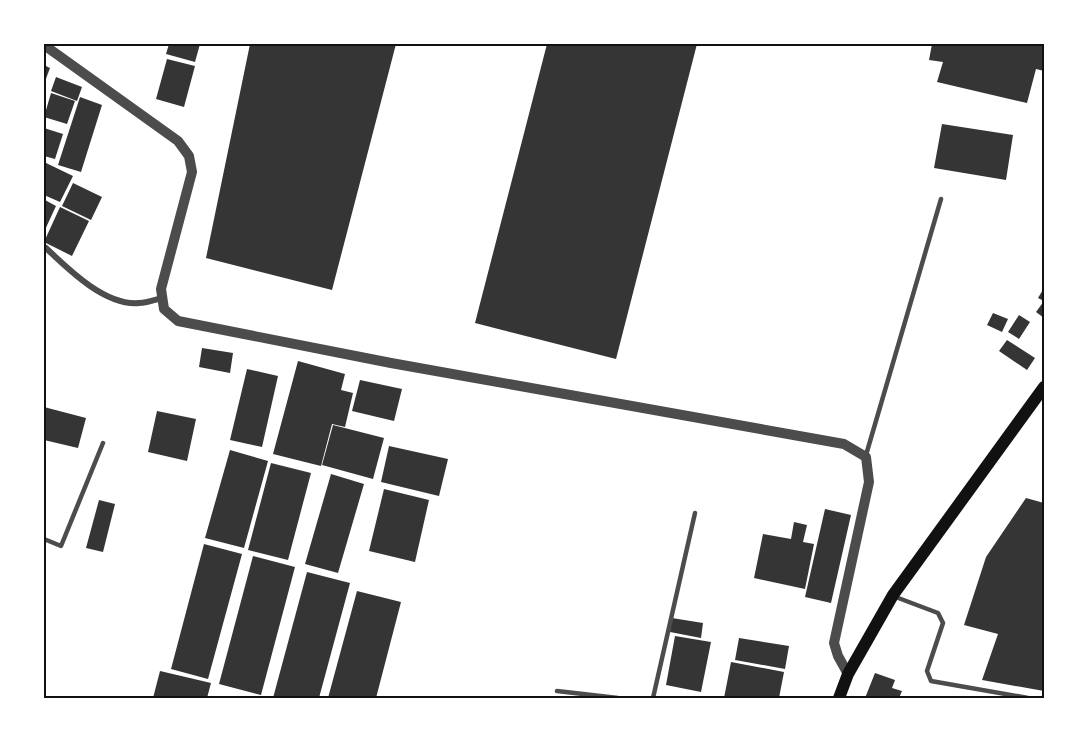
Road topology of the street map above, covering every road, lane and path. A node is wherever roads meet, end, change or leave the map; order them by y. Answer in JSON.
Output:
{"nodes":[{"id":1,"x":44,"y":45,"type":"edge"},
{"id":2,"x":941,"y":198,"type":"dead end"},
{"id":3,"x":46,"y":248,"type":"dead end"},
{"id":4,"x":162,"y":298,"type":"junction"},
{"id":5,"x":1044,"y":387,"type":"edge"},
{"id":6,"x":102,"y":443,"type":"dead end"},
{"id":7,"x":866,"y":457,"type":"junction"},
{"id":8,"x":695,"y":513,"type":"dead end"},
{"id":9,"x":44,"y":539,"type":"edge"},
{"id":10,"x":892,"y":595,"type":"junction"},
{"id":11,"x":848,"y":674,"type":"junction"},
{"id":12,"x":557,"y":691,"type":"dead end"},
{"id":13,"x":618,"y":699,"type":"edge"},
{"id":14,"x":652,"y":699,"type":"edge"},
{"id":15,"x":838,"y":699,"type":"edge"},
{"id":16,"x":1028,"y":699,"type":"edge"}],
"edges":[{"from":1,"to":4,"type":"street"},
{"from":2,"to":7,"type":"lane"},
{"from":3,"to":4,"type":"street"},
{"from":4,"to":7,"type":"street"},
{"from":5,"to":10,"type":"main road"},
{"from":6,"to":9,"type":"lane"},
{"from":7,"to":11,"type":"street"},
{"from":8,"to":14,"type":"lane"},
{"from":10,"to":11,"type":"main road"},
{"from":10,"to":16,"type":"lane"},
{"from":11,"to":15,"type":"main road"},
{"from":12,"to":13,"type":"lane"}]}
